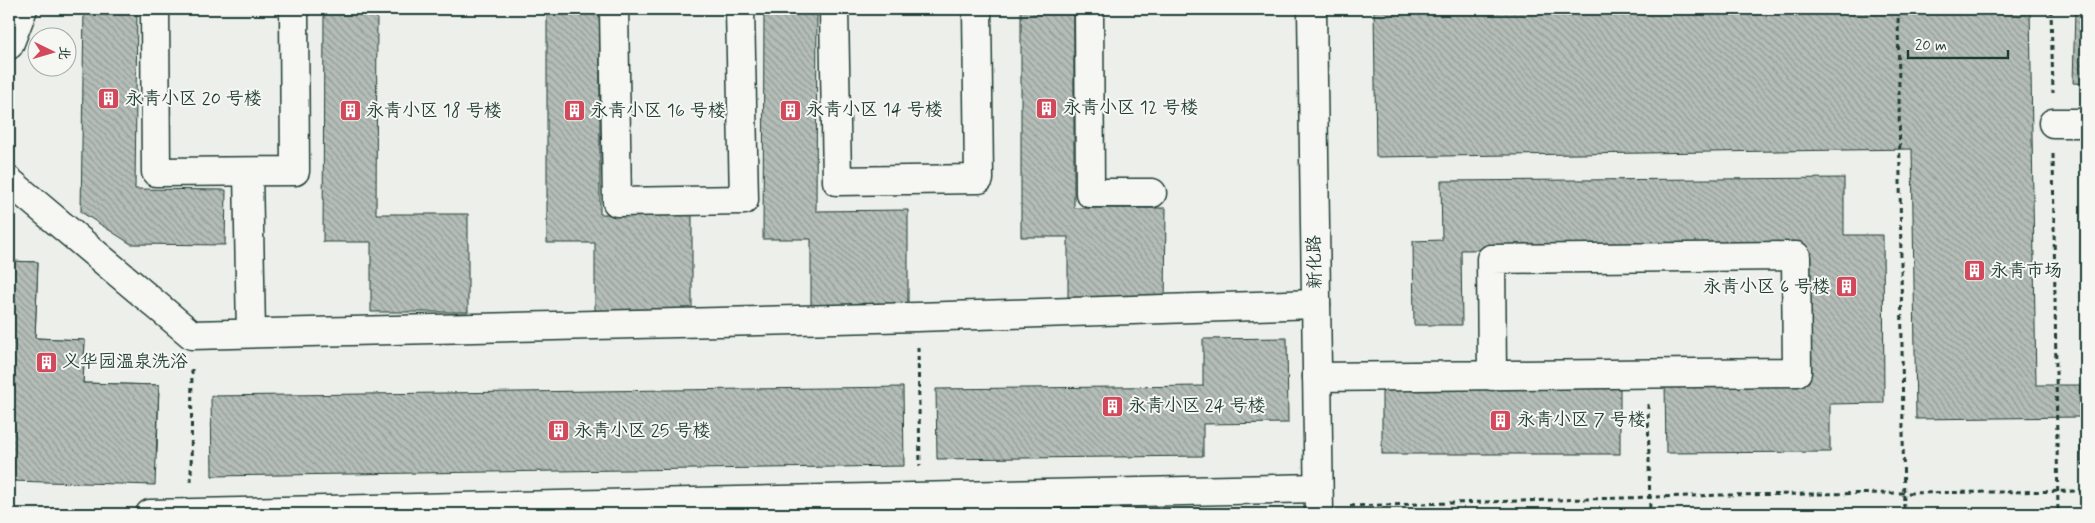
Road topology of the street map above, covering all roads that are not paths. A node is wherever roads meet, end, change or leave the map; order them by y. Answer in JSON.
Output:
{"nodes":[{"id":1,"x":23,"y":9,"type":"edge"},
{"id":2,"x":155,"y":9,"type":"edge"},
{"id":3,"x":294,"y":9,"type":"edge"},
{"id":4,"x":614,"y":9,"type":"edge"},
{"id":5,"x":740,"y":9,"type":"edge"},
{"id":6,"x":834,"y":9,"type":"edge"},
{"id":7,"x":977,"y":9,"type":"edge"},
{"id":8,"x":1089,"y":9,"type":"edge"},
{"id":9,"x":1312,"y":9,"type":"edge"},
{"id":10,"x":9,"y":45,"type":"edge"},
{"id":11,"x":2053,"y":123,"type":"road end"},
{"id":12,"x":2086,"y":123,"type":"edge"},
{"id":13,"x":248,"y":172,"type":"junction"},
{"id":14,"x":9,"y":181,"type":"edge"},
{"id":15,"x":1152,"y":193,"type":"dead end"},
{"id":16,"x":1316,"y":304,"type":"junction"},
{"id":17,"x":252,"y":333,"type":"junction"},
{"id":18,"x":1492,"y":376,"type":"junction"},
{"id":19,"x":1317,"y":377,"type":"junction"},
{"id":20,"x":1319,"y":503,"type":"edge"},
{"id":21,"x":191,"y":513,"type":"edge"},
{"id":22,"x":150,"y":514,"type":"edge"}],
"edges":[{"from":1,"to":10,"type":"street"},
{"from":2,"to":13,"type":"street"},
{"from":3,"to":13,"type":"street"},
{"from":4,"to":5,"type":"street"},
{"from":6,"to":7,"type":"street"},
{"from":8,"to":15,"type":"street"},
{"from":9,"to":16,"type":"street","name":"新化路"},
{"from":11,"to":12,"type":"street"},
{"from":13,"to":17,"type":"street"},
{"from":14,"to":17,"type":"street"},
{"from":16,"to":17,"type":"street"},
{"from":16,"to":19,"type":"street","name":"新化路"},
{"from":18,"to":18,"type":"street"},
{"from":18,"to":19,"type":"street"},
{"from":19,"to":20,"type":"street","name":"新化路"},
{"from":20,"to":21,"type":"street"},
{"from":21,"to":22,"type":"street"}]}
